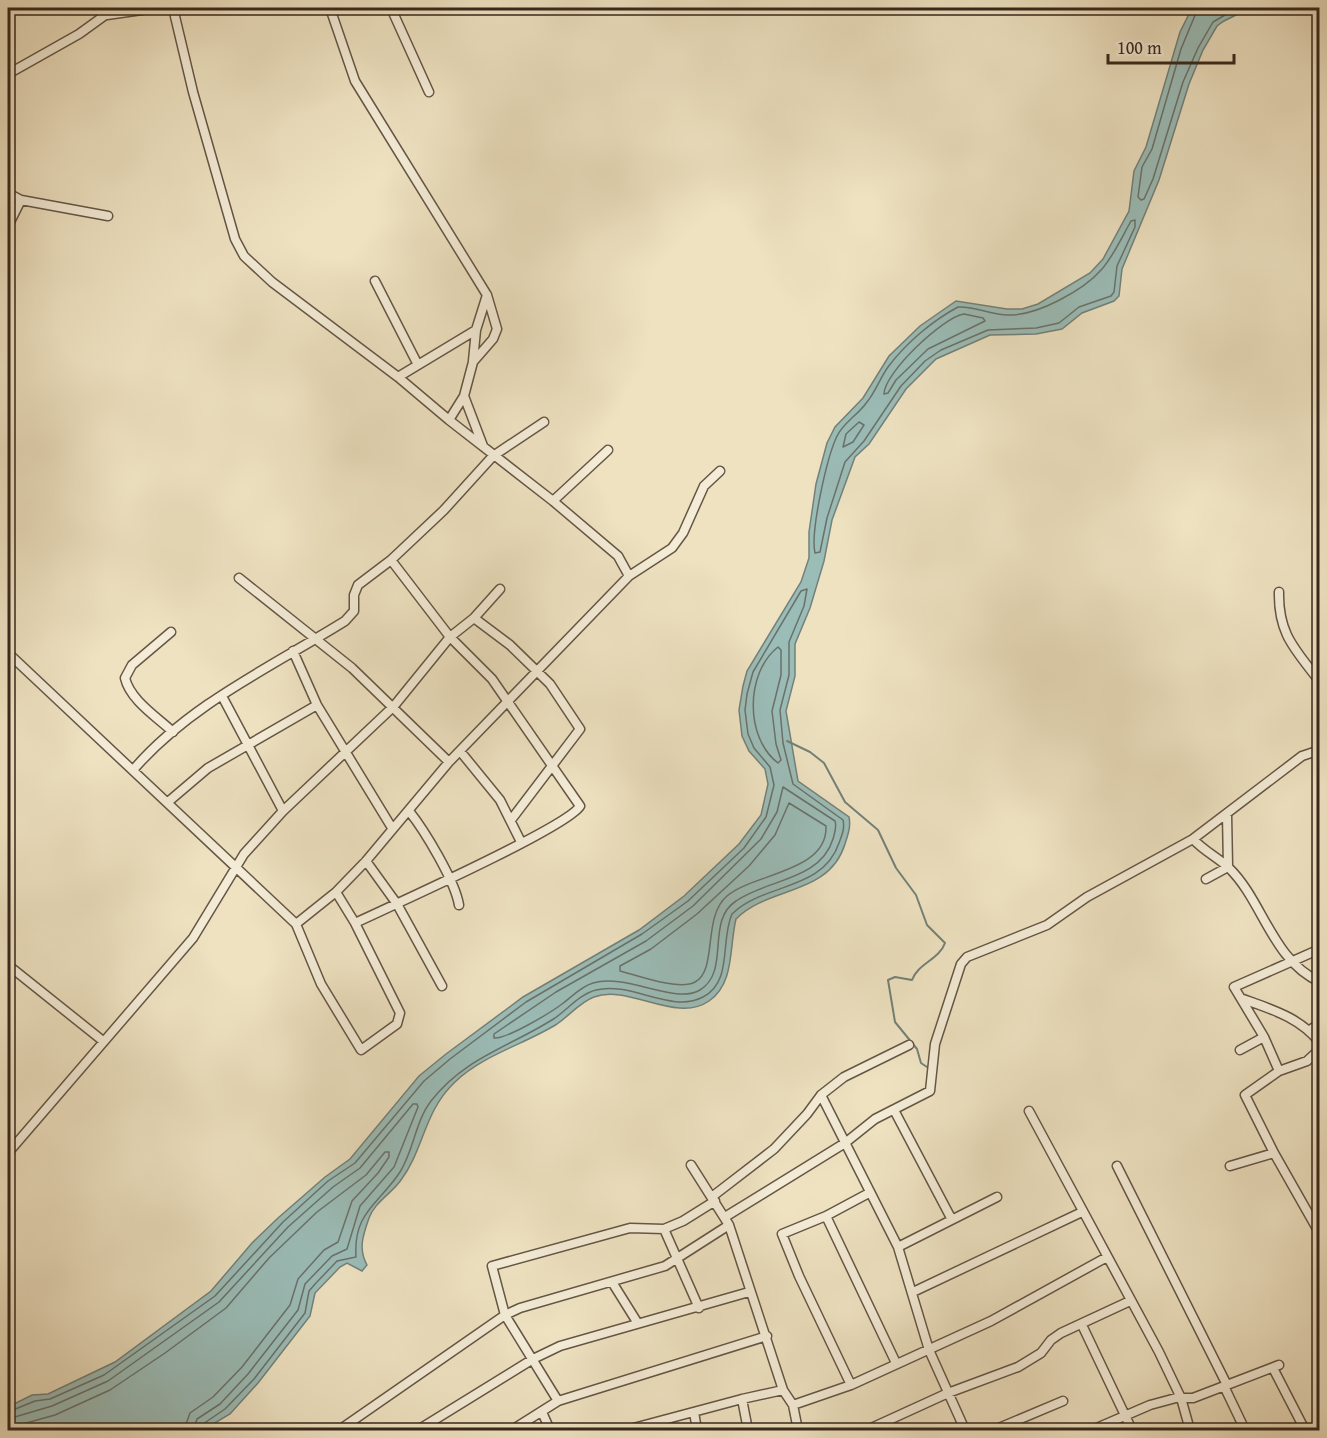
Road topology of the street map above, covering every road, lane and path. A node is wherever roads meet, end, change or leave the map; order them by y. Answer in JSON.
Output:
{"nodes":[{"id":1,"x":115,"y":8,"type":"edge"},
{"id":2,"x":156,"y":8,"type":"edge"},
{"id":3,"x":173,"y":8,"type":"edge"},
{"id":4,"x":330,"y":8,"type":"edge"},
{"id":5,"x":391,"y":8,"type":"edge"},
{"id":6,"x":106,"y":15,"type":"junction"},
{"id":7,"x":8,"y":74,"type":"edge"},
{"id":8,"x":429,"y":92,"type":"dead end"},
{"id":9,"x":8,"y":193,"type":"edge"},
{"id":10,"x":21,"y":200,"type":"junction"},
{"id":11,"x":108,"y":216,"type":"dead end"},
{"id":12,"x":8,"y":226,"type":"edge"},
{"id":13,"x":375,"y":281,"type":"dead end"},
{"id":14,"x":487,"y":295,"type":"junction"},
{"id":15,"x":476,"y":330,"type":"junction"},
{"id":16,"x":473,"y":362,"type":"junction"},
{"id":17,"x":418,"y":365,"type":"junction"},
{"id":18,"x":398,"y":377,"type":"junction"},
{"id":19,"x":464,"y":396,"type":"junction"},
{"id":20,"x":449,"y":420,"type":"junction"},
{"id":21,"x":544,"y":422,"type":"dead end"},
{"id":22,"x":484,"y":448,"type":"junction"},
{"id":23,"x":608,"y":450,"type":"dead end"},
{"id":24,"x":493,"y":456,"type":"junction"},
{"id":25,"x":720,"y":471,"type":"dead end"},
{"id":26,"x":553,"y":501,"type":"junction"},
{"id":27,"x":391,"y":560,"type":"junction"},
{"id":28,"x":629,"y":576,"type":"junction"},
{"id":29,"x":239,"y":578,"type":"dead end"},
{"id":30,"x":500,"y":589,"type":"dead end"},
{"id":31,"x":1279,"y":592,"type":"dead end"},
{"id":32,"x":474,"y":618,"type":"junction"},
{"id":33,"x":171,"y":632,"type":"dead end"},
{"id":34,"x":450,"y":637,"type":"junction"},
{"id":35,"x":315,"y":640,"type":"junction"},
{"id":36,"x":293,"y":651,"type":"junction"},
{"id":37,"x":8,"y":653,"type":"edge"},
{"id":38,"x":536,"y":670,"type":"junction"},
{"id":39,"x":1320,"y":682,"type":"edge"},
{"id":40,"x":222,"y":696,"type":"junction"},
{"id":41,"x":508,"y":701,"type":"junction"},
{"id":42,"x":317,"y":705,"type":"junction"},
{"id":43,"x":394,"y":706,"type":"junction"},
{"id":44,"x":173,"y":732,"type":"junction"},
{"id":45,"x":247,"y":744,"type":"junction"},
{"id":46,"x":1320,"y":750,"type":"edge"},
{"id":47,"x":460,"y":751,"type":"junction"},
{"id":48,"x":344,"y":753,"type":"junction"},
{"id":49,"x":449,"y":762,"type":"junction"},
{"id":50,"x":553,"y":765,"type":"junction"},
{"id":51,"x":134,"y":769,"type":"junction"},
{"id":52,"x":168,"y":801,"type":"junction"},
{"id":53,"x":283,"y":811,"type":"junction"},
{"id":54,"x":409,"y":811,"type":"junction"},
{"id":55,"x":1227,"y":814,"type":"junction"},
{"id":56,"x":511,"y":820,"type":"junction"},
{"id":57,"x":392,"y":828,"type":"junction"},
{"id":58,"x":1193,"y":839,"type":"junction"},
{"id":59,"x":521,"y":842,"type":"junction"},
{"id":60,"x":366,"y":861,"type":"junction"},
{"id":61,"x":1228,"y":867,"type":"junction"},
{"id":62,"x":237,"y":868,"type":"junction"},
{"id":63,"x":448,"y":879,"type":"junction"},
{"id":64,"x":1206,"y":879,"type":"dead end"},
{"id":65,"x":336,"y":892,"type":"junction"},
{"id":66,"x":397,"y":904,"type":"junction"},
{"id":67,"x":459,"y":905,"type":"dead end"},
{"id":68,"x":355,"y":923,"type":"junction"},
{"id":69,"x":297,"y":924,"type":"junction"},
{"id":70,"x":1320,"y":949,"type":"edge"},
{"id":71,"x":1292,"y":961,"type":"junction"},
{"id":72,"x":8,"y":964,"type":"edge"},
{"id":73,"x":1320,"y":982,"type":"edge"},
{"id":74,"x":442,"y":986,"type":"dead end"},
{"id":75,"x":1243,"y":999,"type":"junction"},
{"id":76,"x":1320,"y":1023,"type":"edge"},
{"id":77,"x":1310,"y":1030,"type":"junction"},
{"id":78,"x":1264,"y":1037,"type":"junction"},
{"id":79,"x":103,"y":1041,"type":"junction"},
{"id":80,"x":1320,"y":1043,"type":"edge"},
{"id":81,"x":909,"y":1045,"type":"dead end"},
{"id":82,"x":1320,"y":1049,"type":"edge"},
{"id":83,"x":1240,"y":1050,"type":"dead end"},
{"id":84,"x":1279,"y":1071,"type":"junction"},
{"id":85,"x":821,"y":1095,"type":"junction"},
{"id":86,"x":894,"y":1110,"type":"junction"},
{"id":87,"x":1029,"y":1112,"type":"dead end"},
{"id":88,"x":845,"y":1143,"type":"junction"},
{"id":89,"x":8,"y":1153,"type":"edge"},
{"id":90,"x":1274,"y":1153,"type":"junction"},
{"id":91,"x":691,"y":1165,"type":"dead end"},
{"id":92,"x":1230,"y":1166,"type":"dead end"},
{"id":93,"x":1117,"y":1167,"type":"dead end"},
{"id":94,"x":868,"y":1193,"type":"junction"},
{"id":95,"x":997,"y":1197,"type":"dead end"},
{"id":96,"x":714,"y":1198,"type":"junction"},
{"id":97,"x":1082,"y":1212,"type":"junction"},
{"id":98,"x":826,"y":1216,"type":"junction"},
{"id":99,"x":951,"y":1218,"type":"junction"},
{"id":100,"x":727,"y":1221,"type":"junction"},
{"id":101,"x":664,"y":1229,"type":"junction"},
{"id":102,"x":1320,"y":1234,"type":"edge"},
{"id":103,"x":898,"y":1247,"type":"junction"},
{"id":104,"x":676,"y":1256,"type":"junction"},
{"id":105,"x":1107,"y":1257,"type":"junction"},
{"id":106,"x":612,"y":1282,"type":"junction"},
{"id":107,"x":749,"y":1292,"type":"junction"},
{"id":108,"x":913,"y":1292,"type":"junction"},
{"id":109,"x":1130,"y":1301,"type":"junction"},
{"id":110,"x":699,"y":1308,"type":"junction"},
{"id":111,"x":505,"y":1315,"type":"junction"},
{"id":112,"x":637,"y":1322,"type":"junction"},
{"id":113,"x":1082,"y":1325,"type":"junction"},
{"id":114,"x":767,"y":1336,"type":"junction"},
{"id":115,"x":929,"y":1350,"type":"junction"},
{"id":116,"x":532,"y":1359,"type":"junction"},
{"id":117,"x":896,"y":1363,"type":"junction"},
{"id":118,"x":850,"y":1385,"type":"junction"},
{"id":119,"x":1226,"y":1386,"type":"junction"},
{"id":120,"x":783,"y":1390,"type":"junction"},
{"id":121,"x":948,"y":1393,"type":"junction"},
{"id":122,"x":1181,"y":1398,"type":"junction"},
{"id":123,"x":742,"y":1399,"type":"junction"},
{"id":124,"x":558,"y":1401,"type":"junction"},
{"id":125,"x":1063,"y":1401,"type":"dead end"},
{"id":126,"x":793,"y":1405,"type":"junction"},
{"id":127,"x":542,"y":1412,"type":"junction"},
{"id":128,"x":694,"y":1412,"type":"junction"},
{"id":129,"x":1125,"y":1415,"type":"junction"},
{"id":130,"x":646,"y":1428,"type":"edge"},
{"id":131,"x":1242,"y":1429,"type":"edge"},
{"id":132,"x":348,"y":1431,"type":"edge"},
{"id":133,"x":418,"y":1431,"type":"edge"},
{"id":134,"x":512,"y":1431,"type":"edge"},
{"id":135,"x":550,"y":1431,"type":"edge"},
{"id":136,"x":626,"y":1431,"type":"edge"},
{"id":137,"x":697,"y":1431,"type":"edge"},
{"id":138,"x":748,"y":1431,"type":"edge"},
{"id":139,"x":798,"y":1431,"type":"edge"},
{"id":140,"x":867,"y":1431,"type":"edge"},
{"id":141,"x":965,"y":1431,"type":"edge"},
{"id":142,"x":994,"y":1431,"type":"edge"},
{"id":143,"x":1092,"y":1431,"type":"edge"},
{"id":144,"x":1132,"y":1431,"type":"edge"},
{"id":145,"x":1190,"y":1431,"type":"edge"},
{"id":146,"x":1305,"y":1431,"type":"edge"}],
"edges":[{"from":1,"to":6,"type":"street"},
{"from":2,"to":6,"type":"street"},
{"from":3,"to":18,"type":"street"},
{"from":4,"to":14,"type":"street"},
{"from":5,"to":8,"type":"street"},
{"from":6,"to":7,"type":"street"},
{"from":9,"to":10,"type":"street"},
{"from":10,"to":11,"type":"street"},
{"from":10,"to":12,"type":"street"},
{"from":13,"to":17,"type":"street"},
{"from":14,"to":15,"type":"street"},
{"from":14,"to":16,"type":"street"},
{"from":15,"to":16,"type":"street"},
{"from":15,"to":17,"type":"street"},
{"from":16,"to":19,"type":"street"},
{"from":17,"to":18,"type":"street"},
{"from":18,"to":20,"type":"street"},
{"from":19,"to":20,"type":"street"},
{"from":19,"to":22,"type":"street"},
{"from":20,"to":22,"type":"street"},
{"from":21,"to":24,"type":"street"},
{"from":22,"to":24,"type":"street"},
{"from":23,"to":26,"type":"street"},
{"from":24,"to":26,"type":"street"},
{"from":24,"to":27,"type":"street"},
{"from":25,"to":28,"type":"street"},
{"from":26,"to":28,"type":"street"},
{"from":27,"to":34,"type":"street"},
{"from":27,"to":35,"type":"street"},
{"from":28,"to":38,"type":"street"},
{"from":29,"to":35,"type":"street"},
{"from":30,"to":32,"type":"street"},
{"from":31,"to":39,"type":"street"},
{"from":32,"to":34,"type":"street"},
{"from":32,"to":38,"type":"street"},
{"from":33,"to":44,"type":"street"},
{"from":34,"to":41,"type":"street"},
{"from":34,"to":43,"type":"street"},
{"from":35,"to":36,"type":"street"},
{"from":35,"to":43,"type":"street"},
{"from":36,"to":40,"type":"street"},
{"from":36,"to":42,"type":"street"},
{"from":37,"to":51,"type":"street"},
{"from":38,"to":41,"type":"street"},
{"from":38,"to":50,"type":"street"},
{"from":40,"to":44,"type":"street"},
{"from":40,"to":45,"type":"street"},
{"from":41,"to":47,"type":"street"},
{"from":41,"to":50,"type":"street"},
{"from":42,"to":45,"type":"street"},
{"from":42,"to":48,"type":"street"},
{"from":43,"to":48,"type":"street"},
{"from":43,"to":49,"type":"street"},
{"from":44,"to":51,"type":"street"},
{"from":45,"to":52,"type":"street"},
{"from":45,"to":53,"type":"street"},
{"from":46,"to":55,"type":"street"},
{"from":47,"to":49,"type":"street"},
{"from":47,"to":56,"type":"street"},
{"from":48,"to":53,"type":"street"},
{"from":48,"to":57,"type":"street"},
{"from":49,"to":54,"type":"street"},
{"from":50,"to":56,"type":"street"},
{"from":50,"to":59,"type":"street"},
{"from":51,"to":52,"type":"street"},
{"from":52,"to":62,"type":"street"},
{"from":53,"to":62,"type":"street"},
{"from":54,"to":57,"type":"street"},
{"from":54,"to":63,"type":"street"},
{"from":55,"to":58,"type":"street"},
{"from":55,"to":61,"type":"street"},
{"from":56,"to":59,"type":"street"},
{"from":57,"to":60,"type":"street"},
{"from":58,"to":61,"type":"street"},
{"from":58,"to":86,"type":"street"},
{"from":59,"to":63,"type":"street"},
{"from":60,"to":65,"type":"street"},
{"from":60,"to":66,"type":"street"},
{"from":61,"to":64,"type":"street"},
{"from":61,"to":71,"type":"street"},
{"from":62,"to":69,"type":"street"},
{"from":62,"to":79,"type":"street"},
{"from":63,"to":66,"type":"street"},
{"from":63,"to":67,"type":"street"},
{"from":65,"to":68,"type":"street"},
{"from":65,"to":69,"type":"street"},
{"from":66,"to":68,"type":"street"},
{"from":66,"to":74,"type":"street"},
{"from":68,"to":69,"type":"street"},
{"from":70,"to":71,"type":"street"},
{"from":71,"to":73,"type":"street"},
{"from":71,"to":75,"type":"street"},
{"from":72,"to":79,"type":"street"},
{"from":75,"to":77,"type":"street"},
{"from":75,"to":78,"type":"street"},
{"from":76,"to":77,"type":"street"},
{"from":77,"to":80,"type":"street"},
{"from":78,"to":83,"type":"street"},
{"from":78,"to":84,"type":"street"},
{"from":79,"to":89,"type":"street"},
{"from":81,"to":85,"type":"street"},
{"from":82,"to":84,"type":"street"},
{"from":84,"to":90,"type":"street"},
{"from":85,"to":88,"type":"street"},
{"from":85,"to":96,"type":"street"},
{"from":86,"to":88,"type":"street"},
{"from":86,"to":99,"type":"street"},
{"from":87,"to":97,"type":"street"},
{"from":88,"to":94,"type":"street"},
{"from":88,"to":100,"type":"street"},
{"from":90,"to":92,"type":"street"},
{"from":90,"to":102,"type":"street"},
{"from":91,"to":96,"type":"street"},
{"from":93,"to":119,"type":"street"},
{"from":94,"to":98,"type":"street"},
{"from":94,"to":103,"type":"street"},
{"from":95,"to":99,"type":"street"},
{"from":96,"to":100,"type":"street"},
{"from":96,"to":101,"type":"street"},
{"from":97,"to":105,"type":"street"},
{"from":97,"to":108,"type":"street"},
{"from":98,"to":117,"type":"street"},
{"from":98,"to":118,"type":"street"},
{"from":99,"to":103,"type":"street"},
{"from":100,"to":104,"type":"street"},
{"from":100,"to":107,"type":"street"},
{"from":101,"to":104,"type":"street"},
{"from":101,"to":111,"type":"street"},
{"from":103,"to":108,"type":"street"},
{"from":104,"to":106,"type":"street"},
{"from":104,"to":110,"type":"street"},
{"from":105,"to":109,"type":"street"},
{"from":105,"to":115,"type":"street"},
{"from":106,"to":111,"type":"street"},
{"from":106,"to":112,"type":"street"},
{"from":107,"to":110,"type":"street"},
{"from":107,"to":114,"type":"street"},
{"from":108,"to":115,"type":"street"},
{"from":109,"to":113,"type":"street"},
{"from":109,"to":122,"type":"street"},
{"from":110,"to":112,"type":"street"},
{"from":111,"to":116,"type":"street"},
{"from":111,"to":132,"type":"street"},
{"from":112,"to":116,"type":"street"},
{"from":113,"to":121,"type":"street"},
{"from":113,"to":129,"type":"street"},
{"from":114,"to":120,"type":"street"},
{"from":114,"to":124,"type":"street"},
{"from":115,"to":117,"type":"street"},
{"from":115,"to":121,"type":"street"},
{"from":116,"to":124,"type":"street"},
{"from":116,"to":133,"type":"street"},
{"from":117,"to":118,"type":"street"},
{"from":118,"to":126,"type":"street"},
{"from":119,"to":122,"type":"street"},
{"from":119,"to":131,"type":"street"},
{"from":119,"to":146,"type":"street"},
{"from":120,"to":123,"type":"street"},
{"from":120,"to":126,"type":"street"},
{"from":121,"to":140,"type":"street"},
{"from":121,"to":141,"type":"street"},
{"from":122,"to":129,"type":"street"},
{"from":122,"to":145,"type":"street"},
{"from":123,"to":128,"type":"street"},
{"from":123,"to":138,"type":"street"},
{"from":124,"to":127,"type":"street"},
{"from":125,"to":142,"type":"street"},
{"from":126,"to":139,"type":"street"},
{"from":127,"to":134,"type":"street"},
{"from":127,"to":135,"type":"street"},
{"from":128,"to":130,"type":"street"},
{"from":128,"to":137,"type":"street"},
{"from":129,"to":143,"type":"street"},
{"from":129,"to":144,"type":"street"},
{"from":130,"to":136,"type":"street"}]}
